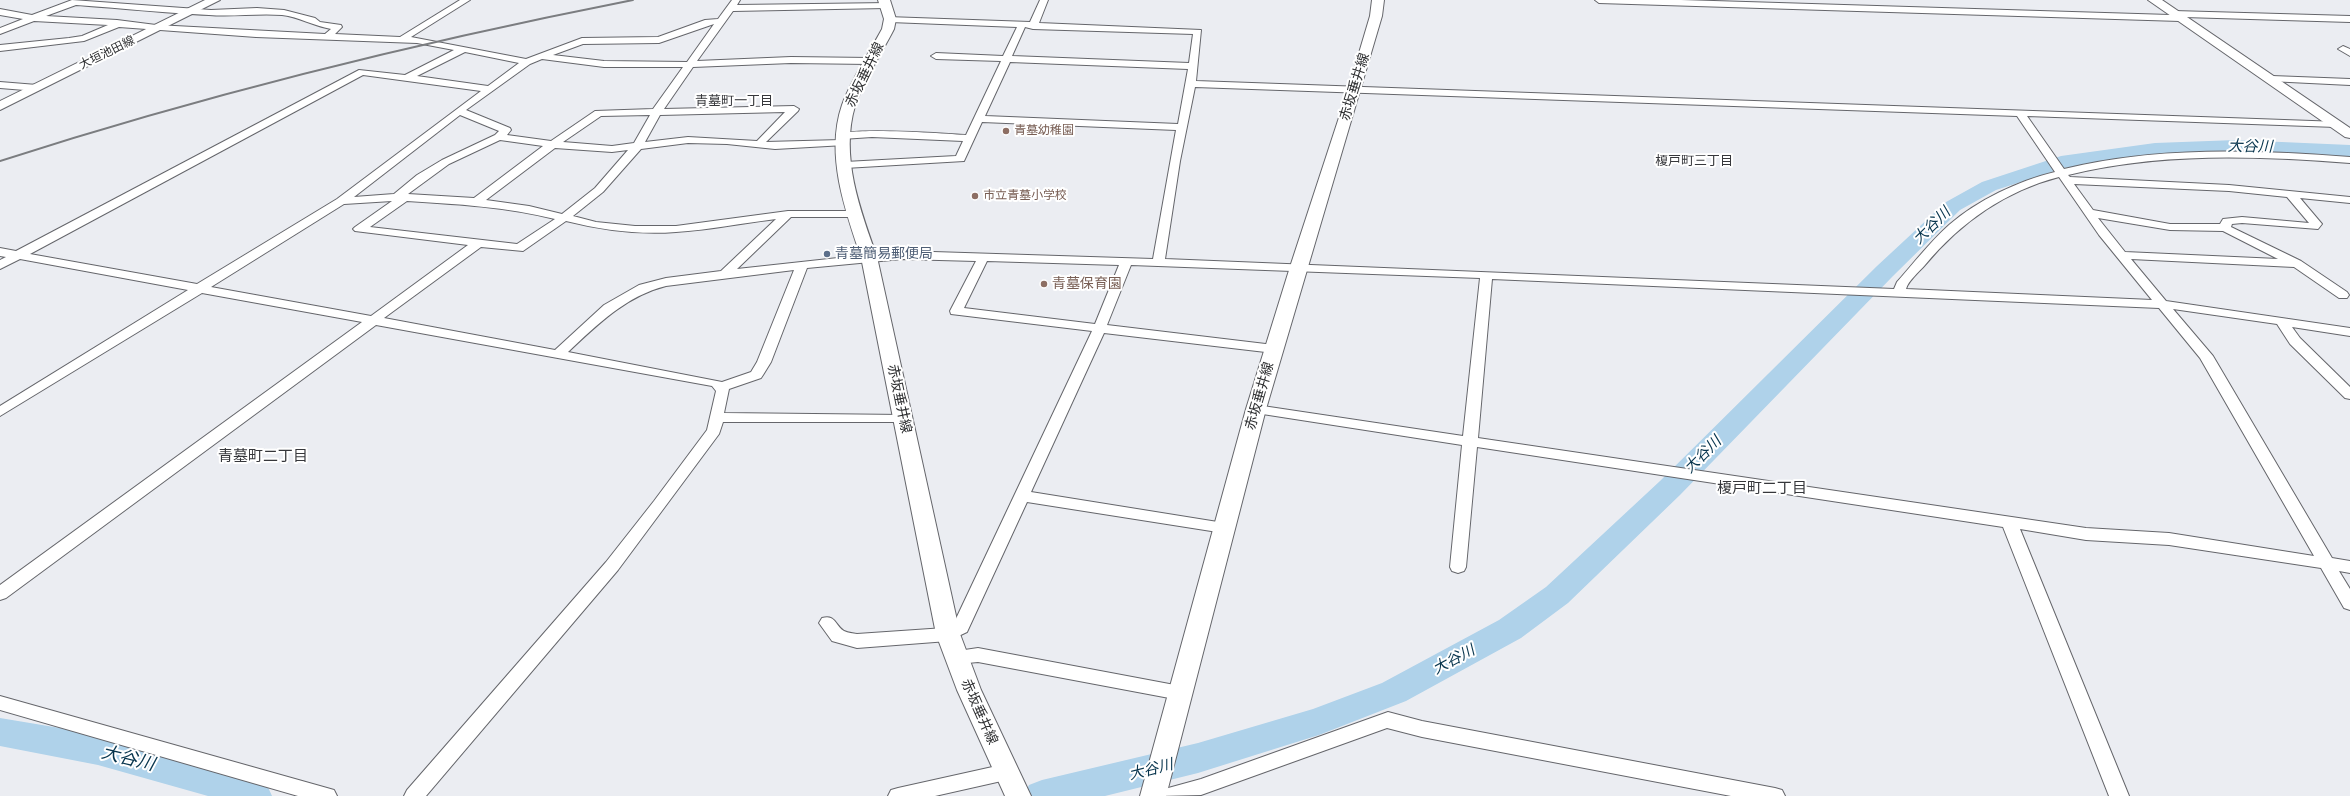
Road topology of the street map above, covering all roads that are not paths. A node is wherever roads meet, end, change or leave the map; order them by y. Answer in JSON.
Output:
{"nodes":[{"id":1,"x":214,"y":0,"type":"edge"},
{"id":2,"x":466,"y":0,"type":"edge"},
{"id":3,"x":736,"y":0,"type":"edge"},
{"id":4,"x":1044,"y":0,"type":"edge"},
{"id":5,"x":1378,"y":0,"type":"edge"},
{"id":6,"x":1599,"y":0,"type":"edge"},
{"id":7,"x":2154,"y":0,"type":"edge"},
{"id":8,"x":73,"y":1,"type":"edge"},
{"id":9,"x":730,"y":8,"type":"junction"},
{"id":10,"x":887,"y":8,"type":"edge"},
{"id":11,"x":192,"y":11,"type":"junction"},
{"id":12,"x":0,"y":12,"type":"edge"},
{"id":13,"x":2177,"y":16,"type":"junction"},
{"id":14,"x":32,"y":18,"type":"junction"},
{"id":15,"x":2350,"y":19,"type":"edge"},
{"id":16,"x":721,"y":21,"type":"junction"},
{"id":17,"x":118,"y":24,"type":"junction"},
{"id":18,"x":1022,"y":25,"type":"junction"},
{"id":19,"x":1033,"y":26,"type":"junction"},
{"id":20,"x":156,"y":28,"type":"junction"},
{"id":21,"x":0,"y":30,"type":"edge"},
{"id":22,"x":328,"y":36,"type":"junction"},
{"id":23,"x":402,"y":39,"type":"junction"},
{"id":24,"x":0,"y":48,"type":"edge"},
{"id":25,"x":462,"y":50,"type":"junction"},
{"id":26,"x":936,"y":56,"type":"dead end"},
{"id":27,"x":544,"y":57,"type":"junction"},
{"id":28,"x":1007,"y":60,"type":"junction"},
{"id":29,"x":870,"y":61,"type":"junction"},
{"id":30,"x":527,"y":62,"type":"junction"},
{"id":31,"x":690,"y":65,"type":"junction"},
{"id":32,"x":1193,"y":66,"type":"junction"},
{"id":33,"x":406,"y":78,"type":"junction"},
{"id":34,"x":2272,"y":79,"type":"junction"},
{"id":35,"x":2350,"y":82,"type":"edge"},
{"id":36,"x":1191,"y":84,"type":"junction"},
{"id":37,"x":0,"y":85,"type":"edge"},
{"id":38,"x":37,"y":88,"type":"junction"},
{"id":39,"x":490,"y":89,"type":"junction"},
{"id":40,"x":1355,"y":90,"type":"junction"},
{"id":41,"x":0,"y":106,"type":"edge"},
{"id":42,"x":459,"y":111,"type":"junction"},
{"id":43,"x":658,"y":112,"type":"junction"},
{"id":44,"x":2020,"y":114,"type":"junction"},
{"id":45,"x":979,"y":119,"type":"junction"},
{"id":46,"x":2336,"y":124,"type":"junction"},
{"id":47,"x":1182,"y":127,"type":"junction"},
{"id":48,"x":2350,"y":134,"type":"edge"},
{"id":49,"x":499,"y":137,"type":"junction"},
{"id":50,"x":970,"y":138,"type":"junction"},
{"id":51,"x":842,"y":140,"type":"junction"},
{"id":52,"x":552,"y":145,"type":"junction"},
{"id":53,"x":759,"y":145,"type":"junction"},
{"id":54,"x":637,"y":147,"type":"junction"},
{"id":55,"x":2350,"y":160,"type":"edge"},
{"id":56,"x":844,"y":165,"type":"junction"},
{"id":57,"x":2063,"y":175,"type":"junction"},
{"id":58,"x":2290,"y":194,"type":"junction"},
{"id":59,"x":401,"y":197,"type":"junction"},
{"id":60,"x":2350,"y":200,"type":"edge"},
{"id":61,"x":341,"y":201,"type":"junction"},
{"id":62,"x":476,"y":202,"type":"junction"},
{"id":63,"x":2089,"y":213,"type":"junction"},
{"id":64,"x":788,"y":214,"type":"junction"},
{"id":65,"x":854,"y":214,"type":"junction"},
{"id":66,"x":565,"y":217,"type":"junction"},
{"id":67,"x":2225,"y":228,"type":"junction"},
{"id":68,"x":480,"y":242,"type":"junction"},
{"id":69,"x":0,"y":252,"type":"edge"},
{"id":70,"x":2121,"y":254,"type":"junction"},
{"id":71,"x":18,"y":256,"type":"junction"},
{"id":72,"x":869,"y":257,"type":"junction"},
{"id":73,"x":983,"y":258,"type":"junction"},
{"id":74,"x":1127,"y":261,"type":"junction"},
{"id":75,"x":1159,"y":262,"type":"junction"},
{"id":76,"x":2297,"y":264,"type":"junction"},
{"id":77,"x":0,"y":265,"type":"edge"},
{"id":78,"x":802,"y":266,"type":"junction"},
{"id":79,"x":1298,"y":267,"type":"junction"},
{"id":80,"x":725,"y":274,"type":"junction"},
{"id":81,"x":1486,"y":275,"type":"junction"},
{"id":82,"x":199,"y":287,"type":"junction"},
{"id":83,"x":1894,"y":292,"type":"junction"},
{"id":84,"x":2343,"y":295,"type":"dead end"},
{"id":85,"x":2163,"y":304,"type":"junction"},
{"id":86,"x":374,"y":319,"type":"junction"},
{"id":87,"x":2282,"y":322,"type":"junction"},
{"id":88,"x":1100,"y":327,"type":"junction"},
{"id":89,"x":2350,"y":332,"type":"edge"},
{"id":90,"x":1274,"y":348,"type":"junction"},
{"id":91,"x":558,"y":354,"type":"junction"},
{"id":92,"x":720,"y":387,"type":"junction"},
{"id":93,"x":2350,"y":395,"type":"edge"},
{"id":94,"x":1256,"y":409,"type":"junction"},
{"id":95,"x":0,"y":412,"type":"edge"},
{"id":96,"x":715,"y":419,"type":"junction"},
{"id":97,"x":903,"y":419,"type":"junction"},
{"id":98,"x":1470,"y":441,"type":"junction"},
{"id":99,"x":1022,"y":496,"type":"junction"},
{"id":100,"x":2009,"y":522,"type":"junction"},
{"id":101,"x":1224,"y":528,"type":"junction"},
{"id":102,"x":2324,"y":563,"type":"junction"},
{"id":103,"x":1458,"y":567,"type":"dead end"},
{"id":104,"x":2350,"y":567,"type":"edge"},
{"id":105,"x":0,"y":594,"type":"edge"},
{"id":106,"x":2350,"y":604,"type":"edge"},
{"id":107,"x":828,"y":623,"type":"dead end"},
{"id":108,"x":948,"y":634,"type":"junction"},
{"id":109,"x":956,"y":657,"type":"junction"},
{"id":110,"x":1180,"y":693,"type":"junction"},
{"id":111,"x":0,"y":703,"type":"edge"},
{"id":112,"x":1012,"y":784,"type":"edge"},
{"id":113,"x":1159,"y":792,"type":"edge"},
{"id":114,"x":327,"y":796,"type":"edge"},
{"id":115,"x":414,"y":796,"type":"edge"},
{"id":116,"x":898,"y":796,"type":"edge"},
{"id":117,"x":1775,"y":796,"type":"edge"},
{"id":118,"x":2119,"y":796,"type":"edge"}],
"edges":[{"from":1,"to":11,"type":"main road","name":"大垣池田線"},
{"from":2,"to":23,"type":"street"},
{"from":3,"to":9,"type":"street"},
{"from":4,"to":19,"type":"street"},
{"from":5,"to":40,"type":"main road","name":"赤坂垂井線"},
{"from":6,"to":13,"type":"street"},
{"from":7,"to":13,"type":"main road"},
{"from":8,"to":11,"type":"street"},
{"from":8,"to":14,"type":"street"},
{"from":9,"to":10,"type":"street"},
{"from":9,"to":16,"type":"street"},
{"from":10,"to":18,"type":"street"},
{"from":10,"to":29,"type":"main road","name":"赤坂垂井線"},
{"from":11,"to":20,"type":"main road","name":"大垣池田線"},
{"from":11,"to":22,"type":"street"},
{"from":12,"to":14,"type":"street"},
{"from":13,"to":15,"type":"street"},
{"from":13,"to":34,"type":"main road"},
{"from":14,"to":17,"type":"street"},
{"from":14,"to":21,"type":"street"},
{"from":16,"to":27,"type":"street"},
{"from":16,"to":31,"type":"street"},
{"from":17,"to":20,"type":"street"},
{"from":17,"to":24,"type":"street"},
{"from":18,"to":19,"type":"street"},
{"from":18,"to":28,"type":"street"},
{"from":19,"to":32,"type":"street"},
{"from":20,"to":22,"type":"street"},
{"from":20,"to":38,"type":"main road","name":"大垣池田線"},
{"from":22,"to":23,"type":"street"},
{"from":23,"to":25,"type":"street"},
{"from":25,"to":30,"type":"street"},
{"from":25,"to":33,"type":"street"},
{"from":26,"to":28,"type":"street"},
{"from":27,"to":30,"type":"street"},
{"from":27,"to":31,"type":"street"},
{"from":28,"to":32,"type":"street"},
{"from":28,"to":45,"type":"street"},
{"from":29,"to":31,"type":"street"},
{"from":29,"to":51,"type":"main road","name":"赤坂垂井線"},
{"from":30,"to":39,"type":"street"},
{"from":31,"to":43,"type":"street"},
{"from":32,"to":36,"type":"street"},
{"from":33,"to":39,"type":"street"},
{"from":33,"to":71,"type":"street"},
{"from":34,"to":35,"type":"street"},
{"from":34,"to":46,"type":"main road"},
{"from":36,"to":40,"type":"street"},
{"from":36,"to":47,"type":"street"},
{"from":37,"to":38,"type":"street"},
{"from":38,"to":41,"type":"main road","name":"大垣池田線"},
{"from":39,"to":42,"type":"street"},
{"from":40,"to":44,"type":"street"},
{"from":40,"to":79,"type":"main road","name":"赤坂垂井線"},
{"from":42,"to":49,"type":"street"},
{"from":42,"to":61,"type":"street"},
{"from":43,"to":52,"type":"street"},
{"from":43,"to":53,"type":"street"},
{"from":43,"to":54,"type":"street"},
{"from":44,"to":46,"type":"street"},
{"from":44,"to":57,"type":"street"},
{"from":45,"to":47,"type":"street"},
{"from":45,"to":50,"type":"street"},
{"from":46,"to":48,"type":"main road"},
{"from":47,"to":75,"type":"street"},
{"from":49,"to":52,"type":"street"},
{"from":49,"to":59,"type":"street"},
{"from":50,"to":51,"type":"street"},
{"from":50,"to":56,"type":"street"},
{"from":51,"to":53,"type":"street"},
{"from":51,"to":56,"type":"main road","name":"赤坂垂井線"},
{"from":52,"to":54,"type":"street"},
{"from":52,"to":62,"type":"street"},
{"from":53,"to":54,"type":"street"},
{"from":54,"to":66,"type":"street"},
{"from":55,"to":57,"type":"street"},
{"from":56,"to":65,"type":"main road","name":"赤坂垂井線"},
{"from":57,"to":58,"type":"street"},
{"from":57,"to":63,"type":"street"},
{"from":57,"to":83,"type":"street"},
{"from":58,"to":60,"type":"street"},
{"from":58,"to":67,"type":"street"},
{"from":59,"to":61,"type":"street"},
{"from":59,"to":62,"type":"street"},
{"from":59,"to":68,"type":"street"},
{"from":61,"to":82,"type":"street"},
{"from":62,"to":66,"type":"street"},
{"from":63,"to":67,"type":"street"},
{"from":63,"to":70,"type":"street"},
{"from":64,"to":65,"type":"street"},
{"from":64,"to":66,"type":"street"},
{"from":64,"to":80,"type":"street"},
{"from":65,"to":72,"type":"main road","name":"赤坂垂井線"},
{"from":66,"to":68,"type":"street"},
{"from":67,"to":76,"type":"street"},
{"from":68,"to":86,"type":"street"},
{"from":69,"to":71,"type":"street"},
{"from":70,"to":76,"type":"street"},
{"from":70,"to":85,"type":"street"},
{"from":71,"to":77,"type":"street"},
{"from":71,"to":82,"type":"street"},
{"from":72,"to":73,"type":"street"},
{"from":72,"to":78,"type":"street"},
{"from":72,"to":97,"type":"main road","name":"赤坂垂井線"},
{"from":73,"to":74,"type":"street"},
{"from":73,"to":88,"type":"street"},
{"from":74,"to":75,"type":"street"},
{"from":74,"to":88,"type":"street"},
{"from":75,"to":79,"type":"street"},
{"from":76,"to":84,"type":"street"},
{"from":78,"to":80,"type":"street"},
{"from":78,"to":92,"type":"street"},
{"from":79,"to":81,"type":"street"},
{"from":79,"to":90,"type":"main road","name":"赤坂垂井線"},
{"from":80,"to":91,"type":"street"},
{"from":81,"to":83,"type":"street"},
{"from":81,"to":98,"type":"street"},
{"from":82,"to":86,"type":"street"},
{"from":82,"to":95,"type":"street"},
{"from":83,"to":85,"type":"street"},
{"from":85,"to":87,"type":"street"},
{"from":85,"to":102,"type":"street"},
{"from":86,"to":91,"type":"street"},
{"from":86,"to":105,"type":"street"},
{"from":87,"to":89,"type":"street"},
{"from":87,"to":93,"type":"street"},
{"from":88,"to":90,"type":"street"},
{"from":88,"to":99,"type":"street"},
{"from":90,"to":94,"type":"main road","name":"赤坂垂井線"},
{"from":91,"to":92,"type":"street"},
{"from":92,"to":96,"type":"street"},
{"from":94,"to":98,"type":"street"},
{"from":94,"to":101,"type":"main road","name":"赤坂垂井線"},
{"from":96,"to":97,"type":"street"},
{"from":96,"to":115,"type":"street"},
{"from":97,"to":108,"type":"main road","name":"赤坂垂井線"},
{"from":98,"to":100,"type":"street"},
{"from":98,"to":103,"type":"street"},
{"from":99,"to":101,"type":"street"},
{"from":99,"to":108,"type":"street"},
{"from":100,"to":102,"type":"street"},
{"from":100,"to":118,"type":"street"},
{"from":101,"to":110,"type":"main road","name":"赤坂垂井線"},
{"from":102,"to":104,"type":"street"},
{"from":102,"to":106,"type":"street"},
{"from":107,"to":108,"type":"street"},
{"from":108,"to":109,"type":"main road","name":"赤坂垂井線"},
{"from":109,"to":110,"type":"street"},
{"from":109,"to":112,"type":"main road","name":"赤坂垂井線"},
{"from":110,"to":113,"type":"main road","name":"赤坂垂井線"},
{"from":111,"to":114,"type":"street"},
{"from":112,"to":116,"type":"street"},
{"from":113,"to":117,"type":"street"}]}
